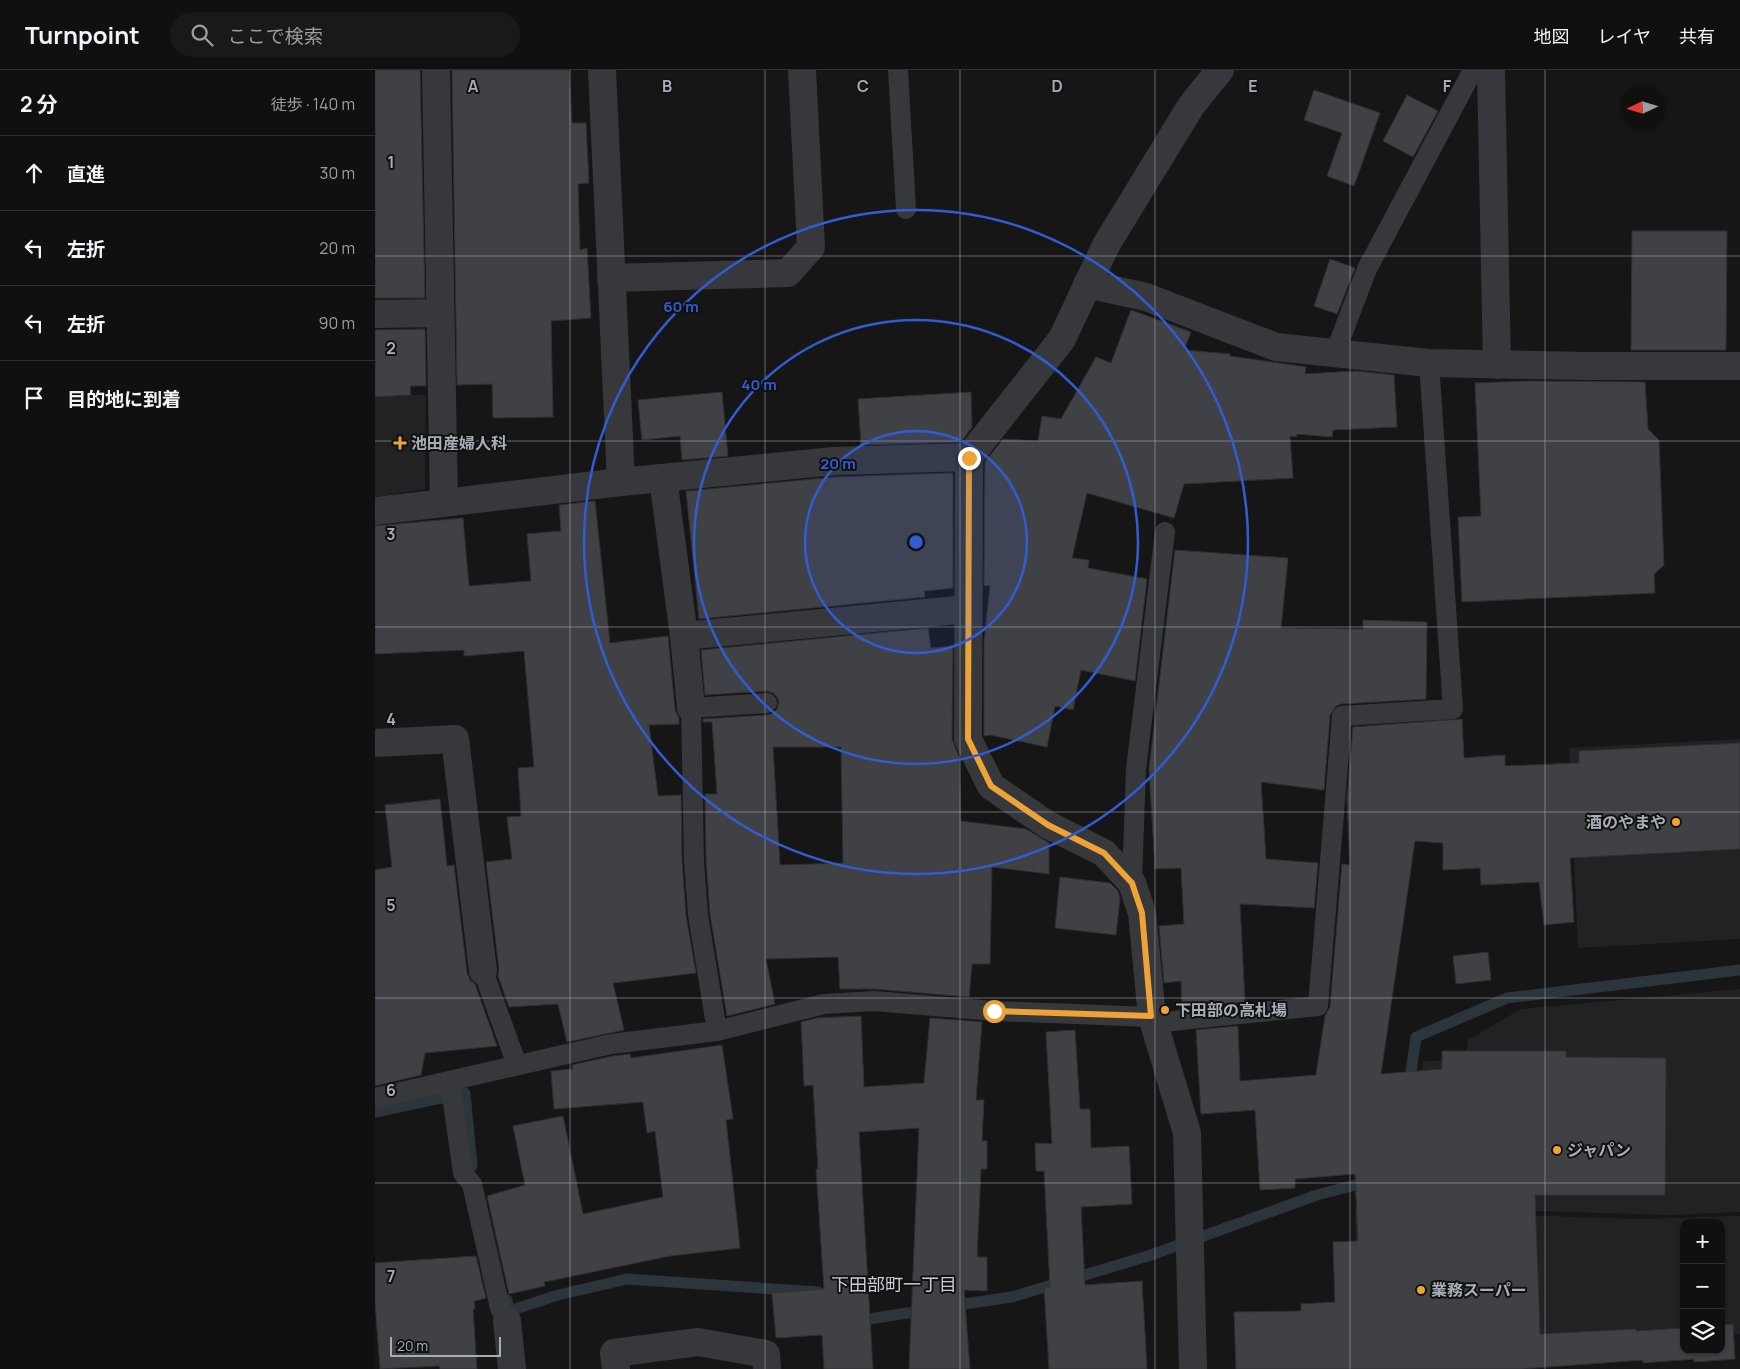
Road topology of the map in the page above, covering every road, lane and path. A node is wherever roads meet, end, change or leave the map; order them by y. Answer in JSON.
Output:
{"nodes":[{"id":1,"x":436,"y":70,"type":"edge"},
{"id":2,"x":602,"y":70,"type":"edge"},
{"id":3,"x":802,"y":70,"type":"edge"},
{"id":4,"x":898,"y":70,"type":"edge"},
{"id":5,"x":1220,"y":70,"type":"edge"},
{"id":6,"x":1473,"y":70,"type":"edge"},
{"id":7,"x":1491,"y":70,"type":"edge"},
{"id":8,"x":906,"y":210,"type":"dead end"},
{"id":9,"x":611,"y":278,"type":"junction"},
{"id":10,"x":1087,"y":284,"type":"junction"},
{"id":11,"x":440,"y":313,"type":"junction"},
{"id":12,"x":375,"y":314,"type":"edge"},
{"id":13,"x":1335,"y":353,"type":"junction"},
{"id":14,"x":1429,"y":363,"type":"junction"},
{"id":15,"x":1497,"y":365,"type":"junction"},
{"id":16,"x":1740,"y":366,"type":"edge"},
{"id":17,"x":969,"y":458,"type":"junction"},
{"id":18,"x":663,"y":478,"type":"junction"},
{"id":19,"x":621,"y":482,"type":"junction"},
{"id":20,"x":444,"y":503,"type":"junction"},
{"id":21,"x":375,"y":511,"type":"edge"},
{"id":22,"x":1165,"y":532,"type":"dead end"},
{"id":23,"x":968,"y":609,"type":"junction"},
{"id":24,"x":684,"y":636,"type":"junction"},
{"id":25,"x":767,"y":703,"type":"dead end"},
{"id":26,"x":691,"y":708,"type":"junction"},
{"id":27,"x":375,"y":743,"type":"edge"},
{"id":28,"x":1132,"y":883,"type":"junction"},
{"id":29,"x":483,"y":971,"type":"joint"},
{"id":30,"x":1152,"y":1020,"type":"junction"},
{"id":31,"x":717,"y":1031,"type":"junction"},
{"id":32,"x":517,"y":1066,"type":"junction"},
{"id":33,"x":450,"y":1081,"type":"junction"},
{"id":34,"x":375,"y":1098,"type":"edge"},
{"id":35,"x":507,"y":1321,"type":"joint"},
{"id":36,"x":512,"y":1369,"type":"edge"},
{"id":37,"x":616,"y":1369,"type":"edge"},
{"id":38,"x":767,"y":1369,"type":"edge"},
{"id":39,"x":1193,"y":1369,"type":"edge"}],
"edges":[{"from":1,"to":11,"type":"street"},
{"from":2,"to":9,"type":"street"},
{"from":3,"to":9,"type":"street"},
{"from":4,"to":8,"type":"lane"},
{"from":5,"to":10,"type":"street"},
{"from":6,"to":13,"type":"lane"},
{"from":7,"to":15,"type":"street"},
{"from":9,"to":19,"type":"street"},
{"from":10,"to":13,"type":"street"},
{"from":10,"to":17,"type":"street"},
{"from":11,"to":12,"type":"street"},
{"from":11,"to":20,"type":"street"},
{"from":13,"to":14,"type":"street"},
{"from":14,"to":15,"type":"street"},
{"from":14,"to":30,"type":"lane"},
{"from":15,"to":16,"type":"street"},
{"from":17,"to":18,"type":"street"},
{"from":17,"to":23,"type":"street"},
{"from":18,"to":19,"type":"street"},
{"from":18,"to":24,"type":"street"},
{"from":19,"to":20,"type":"street"},
{"from":20,"to":21,"type":"street"},
{"from":22,"to":28,"type":"lane"},
{"from":23,"to":24,"type":"street"},
{"from":23,"to":28,"type":"street"},
{"from":24,"to":26,"type":"street"},
{"from":25,"to":26,"type":"lane"},
{"from":26,"to":31,"type":"lane"},
{"from":27,"to":29,"type":"street"},
{"from":28,"to":30,"type":"street"},
{"from":29,"to":32,"type":"lane"},
{"from":30,"to":31,"type":"lane"},
{"from":30,"to":39,"type":"street"},
{"from":31,"to":32,"type":"lane"},
{"from":32,"to":33,"type":"lane"},
{"from":33,"to":34,"type":"lane"},
{"from":33,"to":35,"type":"lane"},
{"from":35,"to":36,"type":"street"},
{"from":37,"to":38,"type":"street"}]}
